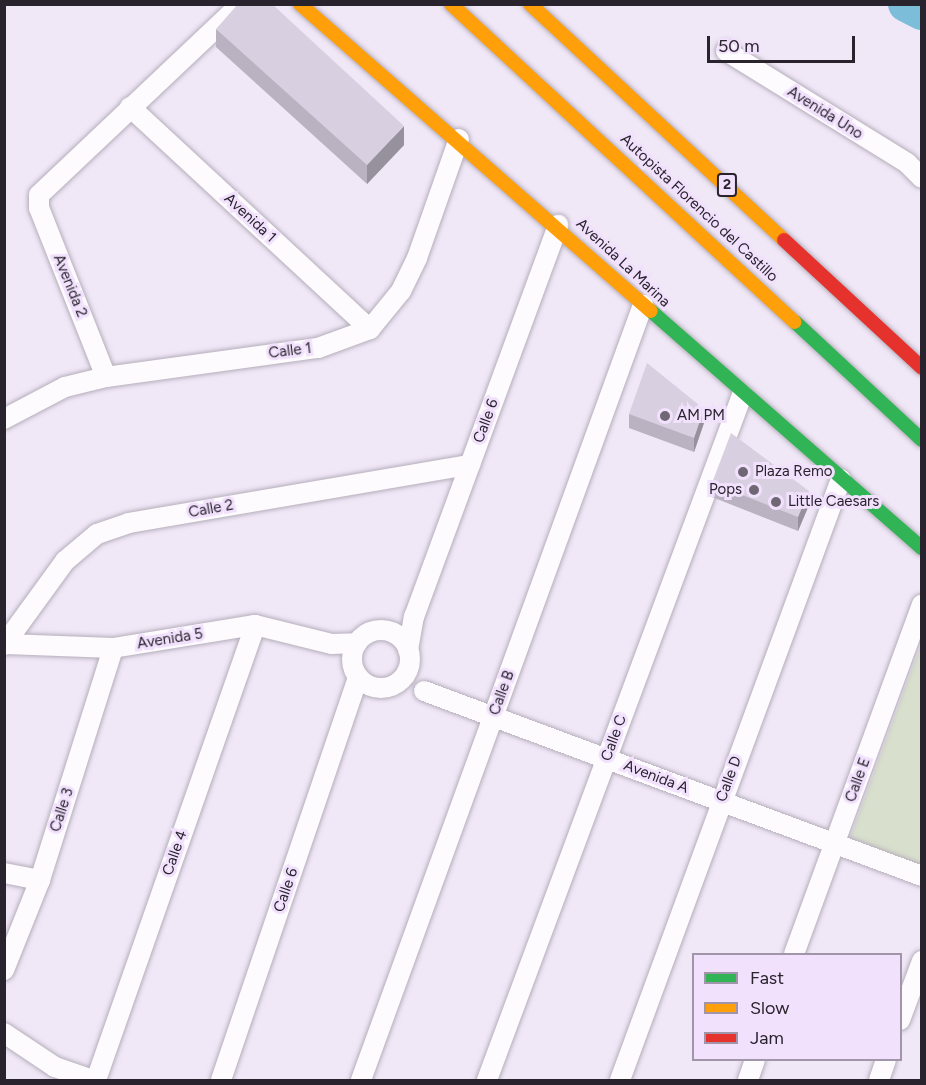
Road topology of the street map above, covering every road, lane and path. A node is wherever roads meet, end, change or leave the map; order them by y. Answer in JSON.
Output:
{"nodes":[{"id":1,"x":241,"y":4,"type":"edge"},
{"id":2,"x":300,"y":4,"type":"edge"},
{"id":3,"x":451,"y":4,"type":"edge"},
{"id":4,"x":530,"y":4,"type":"edge"},
{"id":5,"x":726,"y":51,"type":"dead end"},
{"id":6,"x":130,"y":107,"type":"junction"},
{"id":7,"x":459,"y":139,"type":"junction"},
{"id":8,"x":921,"y":178,"type":"edge"},
{"id":9,"x":558,"y":225,"type":"junction"},
{"id":10,"x":643,"y":305,"type":"junction"},
{"id":11,"x":370,"y":329,"type":"junction"},
{"id":12,"x":839,"y":359,"type":"junction"},
{"id":13,"x":921,"y":368,"type":"edge"},
{"id":14,"x":106,"y":377,"type":"junction"},
{"id":15,"x":742,"y":395,"type":"junction"},
{"id":16,"x":4,"y":419,"type":"edge"},
{"id":17,"x":921,"y":440,"type":"edge"},
{"id":18,"x":901,"y":443,"type":"dead end"},
{"id":19,"x":470,"y":465,"type":"junction"},
{"id":20,"x":841,"y":479,"type":"junction"},
{"id":21,"x":921,"y":548,"type":"edge"},
{"id":22,"x":921,"y":604,"type":"edge"},
{"id":23,"x":414,"y":617,"type":"junction"},
{"id":24,"x":255,"y":625,"type":"junction"},
{"id":25,"x":389,"y":632,"type":"junction"},
{"id":26,"x":357,"y":643,"type":"junction"},
{"id":27,"x":5,"y":644,"type":"edge"},
{"id":28,"x":332,"y":644,"type":"junction"},
{"id":29,"x":113,"y":648,"type":"junction"},
{"id":30,"x":408,"y":650,"type":"junction"},
{"id":31,"x":360,"y":676,"type":"junction"},
{"id":32,"x":424,"y":692,"type":"dead end"},
{"id":33,"x":493,"y":718,"type":"junction"},
{"id":34,"x":606,"y":758,"type":"junction"},
{"id":35,"x":720,"y":803,"type":"junction"},
{"id":36,"x":835,"y":843,"type":"junction"},
{"id":37,"x":4,"y":873,"type":"edge"},
{"id":38,"x":921,"y":876,"type":"edge"},
{"id":39,"x":40,"y":879,"type":"junction"},
{"id":40,"x":794,"y":953,"type":"edge"},
{"id":41,"x":921,"y":961,"type":"edge"},
{"id":42,"x":4,"y":970,"type":"edge"},
{"id":43,"x":902,"y":1014,"type":"edge"},
{"id":44,"x":4,"y":1033,"type":"edge"},
{"id":45,"x":754,"y":1061,"type":"edge"},
{"id":46,"x":885,"y":1061,"type":"edge"},
{"id":47,"x":94,"y":1080,"type":"edge"},
{"id":48,"x":221,"y":1080,"type":"edge"},
{"id":49,"x":361,"y":1080,"type":"edge"},
{"id":50,"x":487,"y":1080,"type":"edge"},
{"id":51,"x":620,"y":1080,"type":"edge"},
{"id":52,"x":748,"y":1080,"type":"edge"},
{"id":53,"x":879,"y":1080,"type":"edge"}],
"edges":[{"from":1,"to":6,"type":"street"},
{"from":2,"to":7,"type":"main road","name":"Avenida La Marina"},
{"from":3,"to":12,"type":"main road","name":"Autopista Florencio del Castillo"},
{"from":4,"to":13,"type":"main road","number":"2"},
{"from":5,"to":8,"type":"street","name":"Avenida Uno"},
{"from":6,"to":11,"type":"street","name":"Avenida 1"},
{"from":6,"to":14,"type":"street","name":"Avenida 2"},
{"from":7,"to":9,"type":"main road","name":"Avenida La Marina"},
{"from":7,"to":11,"type":"street"},
{"from":9,"to":10,"type":"main road","name":"Avenida La Marina"},
{"from":9,"to":19,"type":"street","name":"Calle 6"},
{"from":10,"to":15,"type":"main road","name":"Avenida La Marina"},
{"from":10,"to":33,"type":"street","name":"Calle B"},
{"from":11,"to":14,"type":"street","name":"Calle 1"},
{"from":12,"to":17,"type":"main road","name":"Autopista Florencio del Castillo"},
{"from":12,"to":18,"type":"main road"},
{"from":14,"to":16,"type":"street","name":"Calle 1"},
{"from":15,"to":20,"type":"main road","name":"Avenida La Marina"},
{"from":15,"to":34,"type":"street","name":"Calle C"},
{"from":19,"to":23,"type":"street","name":"Calle 6"},
{"from":19,"to":27,"type":"street","name":"Calle 2"},
{"from":20,"to":21,"type":"main road","name":"Avenida La Marina"},
{"from":20,"to":35,"type":"street","name":"Calle D"},
{"from":22,"to":36,"type":"street","name":"Calle E"},
{"from":23,"to":25,"type":"street"},
{"from":23,"to":30,"type":"street","name":"Calle 6"},
{"from":24,"to":28,"type":"street","name":"Avenida 5"},
{"from":24,"to":29,"type":"street","name":"Avenida 5"},
{"from":24,"to":47,"type":"street","name":"Calle 4"},
{"from":25,"to":26,"type":"street"},
{"from":25,"to":30,"type":"street"},
{"from":26,"to":28,"type":"street","name":"Avenida 5"},
{"from":26,"to":31,"type":"street"},
{"from":27,"to":29,"type":"street","name":"Avenida 5"},
{"from":28,"to":31,"type":"street"},
{"from":29,"to":39,"type":"street","name":"Calle 3"},
{"from":30,"to":31,"type":"street"},
{"from":31,"to":48,"type":"street","name":"Calle 6"},
{"from":32,"to":33,"type":"street","name":"Avenida A"},
{"from":33,"to":34,"type":"street","name":"Avenida A"},
{"from":33,"to":49,"type":"street","name":"Calle B"},
{"from":34,"to":35,"type":"street","name":"Avenida A"},
{"from":34,"to":50,"type":"street","name":"Calle C"},
{"from":35,"to":36,"type":"street","name":"Avenida A"},
{"from":35,"to":51,"type":"street","name":"Calle D"},
{"from":36,"to":38,"type":"street","name":"Avenida A"},
{"from":36,"to":40,"type":"street","name":"Calle E"},
{"from":37,"to":39,"type":"street"},
{"from":39,"to":42,"type":"street","name":"Calle 3"},
{"from":41,"to":43,"type":"street"},
{"from":44,"to":47,"type":"street"},
{"from":45,"to":52,"type":"street"},
{"from":46,"to":53,"type":"street"}]}
